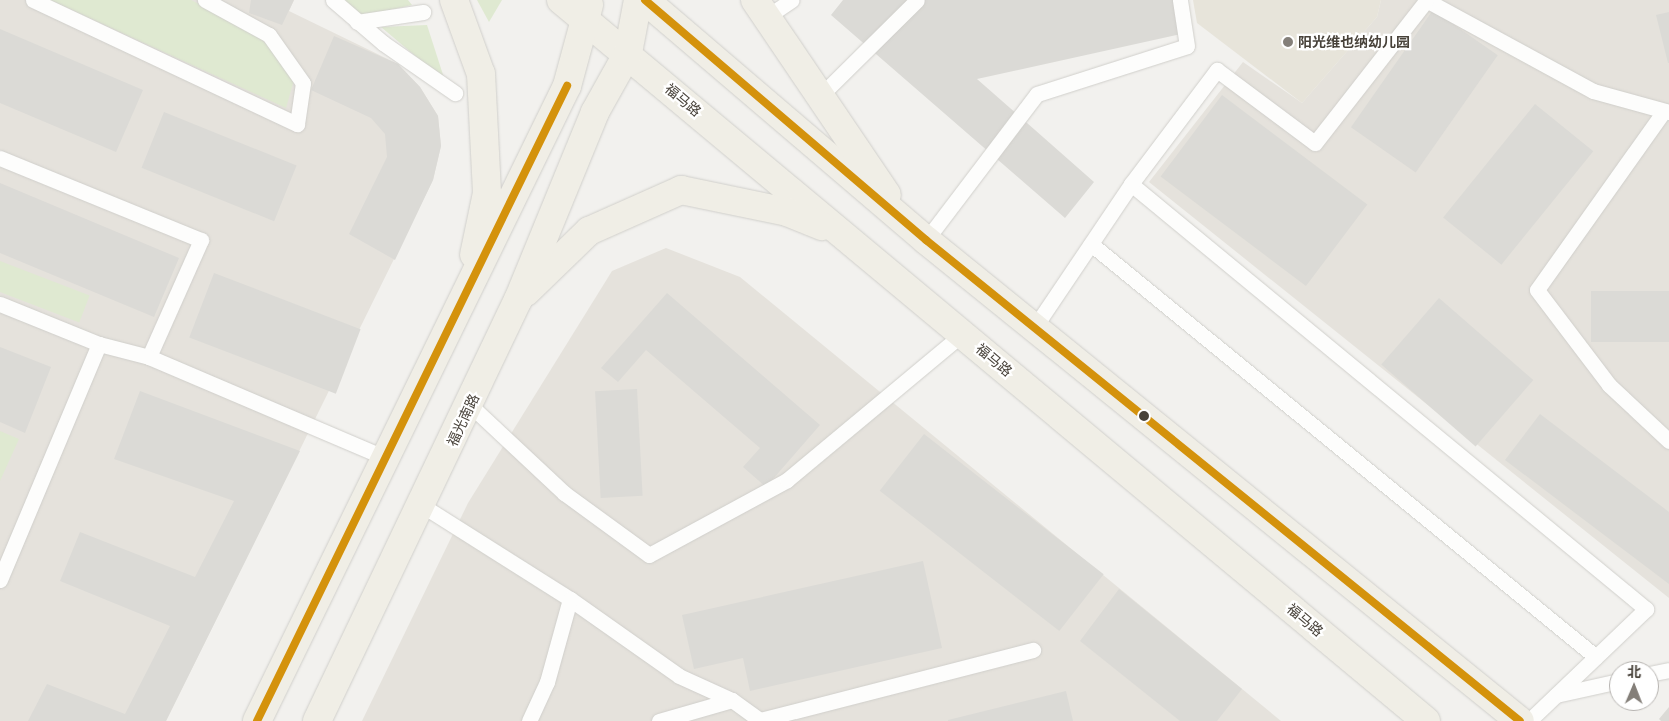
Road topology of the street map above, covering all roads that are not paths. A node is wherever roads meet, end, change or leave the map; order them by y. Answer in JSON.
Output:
{"nodes":[{"id":1,"x":33,"y":0,"type":"edge"},
{"id":2,"x":204,"y":0,"type":"edge"},
{"id":3,"x":333,"y":0,"type":"edge"},
{"id":4,"x":454,"y":0,"type":"edge"},
{"id":5,"x":560,"y":0,"type":"edge"},
{"id":6,"x":638,"y":0,"type":"edge"},
{"id":7,"x":645,"y":0,"type":"edge"},
{"id":8,"x":792,"y":0,"type":"edge"},
{"id":9,"x":917,"y":0,"type":"edge"},
{"id":10,"x":1180,"y":0,"type":"edge"},
{"id":11,"x":1426,"y":1,"type":"edge"},
{"id":12,"x":760,"y":9,"type":"edge"},
{"id":13,"x":588,"y":11,"type":"edge"},
{"id":14,"x":423,"y":12,"type":"dead end"},
{"id":15,"x":357,"y":22,"type":"junction"},
{"id":16,"x":628,"y":53,"type":"junction"},
{"id":17,"x":455,"y":93,"type":"dead end"},
{"id":18,"x":820,"y":96,"type":"junction"},
{"id":19,"x":1667,"y":112,"type":"edge"},
{"id":20,"x":0,"y":158,"type":"edge"},
{"id":21,"x":1131,"y":184,"type":"junction"},
{"id":22,"x":916,"y":231,"type":"junction"},
{"id":23,"x":845,"y":236,"type":"junction"},
{"id":24,"x":1091,"y":244,"type":"junction"},
{"id":25,"x":465,"y":296,"type":"junction"},
{"id":26,"x":518,"y":300,"type":"junction"},
{"id":27,"x":0,"y":304,"type":"edge"},
{"id":28,"x":1034,"y":328,"type":"junction"},
{"id":29,"x":962,"y":334,"type":"junction"},
{"id":30,"x":99,"y":344,"type":"junction"},
{"id":31,"x":149,"y":357,"type":"junction"},
{"id":32,"x":470,"y":405,"type":"junction"},
{"id":33,"x":1669,"y":441,"type":"edge"},
{"id":34,"x":386,"y":458,"type":"junction"},
{"id":35,"x":423,"y":506,"type":"junction"},
{"id":36,"x":0,"y":580,"type":"edge"},
{"id":37,"x":570,"y":599,"type":"junction"},
{"id":38,"x":1034,"y":650,"type":"dead end"},
{"id":39,"x":1596,"y":657,"type":"junction"},
{"id":40,"x":1609,"y":683,"type":"edge"},
{"id":41,"x":1556,"y":695,"type":"junction"},
{"id":42,"x":732,"y":700,"type":"junction"},
{"id":43,"x":257,"y":721,"type":"edge"},
{"id":44,"x":317,"y":721,"type":"edge"},
{"id":45,"x":529,"y":721,"type":"edge"},
{"id":46,"x":659,"y":721,"type":"edge"},
{"id":47,"x":760,"y":721,"type":"edge"},
{"id":48,"x":1426,"y":721,"type":"edge"},
{"id":49,"x":1520,"y":721,"type":"edge"},
{"id":50,"x":1529,"y":721,"type":"edge"}],
"edges":[{"from":1,"to":2,"type":"lane"},
{"from":3,"to":15,"type":"lane"},
{"from":4,"to":25,"type":"main road"},
{"from":5,"to":13,"type":"main road","name":"福马路"},
{"from":6,"to":16,"type":"main road","name":"福光南路"},
{"from":7,"to":22,"type":"main road"},
{"from":8,"to":12,"type":"lane"},
{"from":9,"to":18,"type":"lane"},
{"from":10,"to":22,"type":"lane"},
{"from":11,"to":19,"type":"lane"},
{"from":11,"to":21,"type":"lane"},
{"from":12,"to":18,"type":"main road"},
{"from":13,"to":16,"type":"main road","name":"福马路"},
{"from":13,"to":25,"type":"main road"},
{"from":14,"to":15,"type":"lane"},
{"from":15,"to":17,"type":"lane"},
{"from":16,"to":23,"type":"main road","name":"福马路"},
{"from":16,"to":26,"type":"main road","name":"福光南路"},
{"from":18,"to":22,"type":"main road"},
{"from":19,"to":33,"type":"lane"},
{"from":20,"to":31,"type":"lane"},
{"from":21,"to":24,"type":"lane"},
{"from":21,"to":39,"type":"lane"},
{"from":22,"to":28,"type":"main road"},
{"from":23,"to":26,"type":"main road"},
{"from":23,"to":29,"type":"main road","name":"福马路"},
{"from":24,"to":28,"type":"lane"},
{"from":24,"to":39,"type":"lane"},
{"from":25,"to":34,"type":"main road"},
{"from":26,"to":32,"type":"main road","name":"福光南路"},
{"from":27,"to":30,"type":"lane"},
{"from":28,"to":49,"type":"main road"},
{"from":29,"to":32,"type":"lane"},
{"from":29,"to":48,"type":"main road","name":"福马路"},
{"from":30,"to":31,"type":"lane"},
{"from":30,"to":36,"type":"lane"},
{"from":31,"to":34,"type":"lane"},
{"from":32,"to":35,"type":"main road","name":"福光南路"},
{"from":34,"to":43,"type":"main road"},
{"from":35,"to":37,"type":"lane"},
{"from":35,"to":44,"type":"main road","name":"福光南路"},
{"from":37,"to":42,"type":"lane"},
{"from":37,"to":45,"type":"lane"},
{"from":38,"to":47,"type":"lane"},
{"from":39,"to":41,"type":"lane"},
{"from":40,"to":41,"type":"lane"},
{"from":41,"to":50,"type":"lane"},
{"from":42,"to":46,"type":"lane"},
{"from":42,"to":47,"type":"lane"}]}
